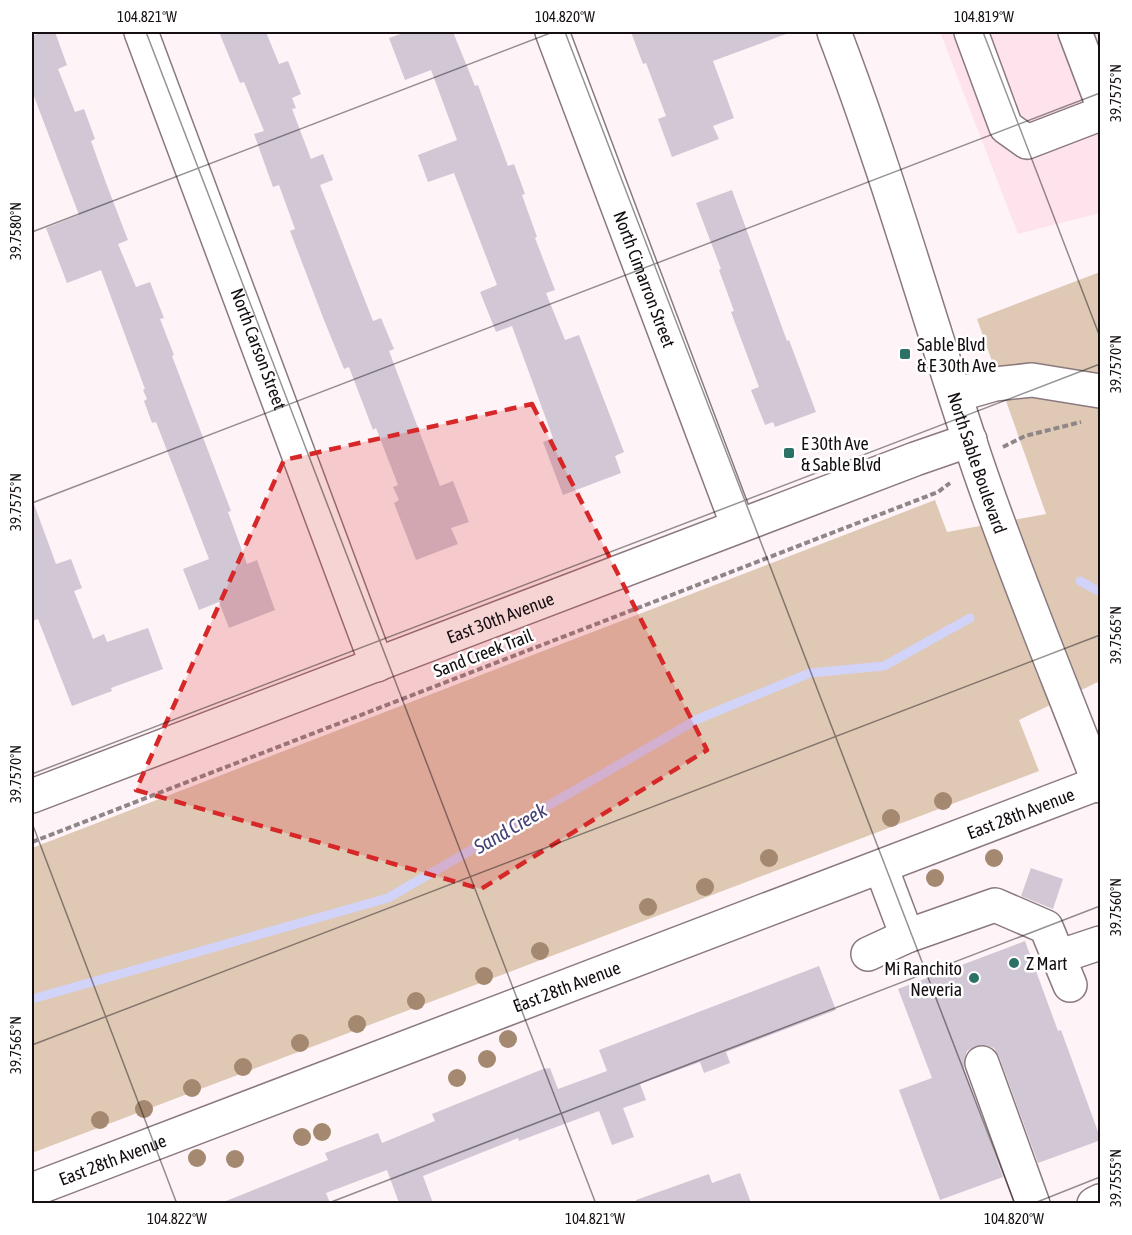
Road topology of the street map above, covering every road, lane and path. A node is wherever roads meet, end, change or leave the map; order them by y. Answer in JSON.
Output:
{"nodes":[{"id":1,"x":141,"y":32,"type":"edge"},
{"id":2,"x":552,"y":32,"type":"edge"},
{"id":3,"x":834,"y":32,"type":"edge"},
{"id":4,"x":971,"y":32,"type":"edge"},
{"id":5,"x":1075,"y":32,"type":"edge"},
{"id":6,"x":1101,"y":98,"type":"edge"},
{"id":7,"x":1101,"y":114,"type":"edge"},
{"id":8,"x":956,"y":395,"type":"junction"},
{"id":9,"x":1095,"y":405,"type":"edge"},
{"id":10,"x":1025,"y":436,"type":"dead end"},
{"id":11,"x":970,"y":440,"type":"junction"},
{"id":12,"x":944,"y":487,"type":"dead end"},
{"id":13,"x":738,"y":526,"type":"junction"},
{"id":14,"x":377,"y":665,"type":"junction"},
{"id":15,"x":1100,"y":785,"type":"edge"},
{"id":16,"x":32,"y":796,"type":"edge"},
{"id":17,"x":32,"y":842,"type":"edge"},
{"id":18,"x":881,"y":867,"type":"junction"},
{"id":19,"x":907,"y":936,"type":"junction"},
{"id":20,"x":1101,"y":943,"type":"edge"},
{"id":21,"x":868,"y":954,"type":"dead end"},
{"id":22,"x":982,"y":1063,"type":"dead end"},
{"id":23,"x":32,"y":1190,"type":"edge"},
{"id":24,"x":1101,"y":1201,"type":"edge"},
{"id":25,"x":1033,"y":1203,"type":"edge"},
{"id":26,"x":1094,"y":1203,"type":"edge"}],
"edges":[{"from":1,"to":14,"type":"street","name":"North Carson Street"},
{"from":2,"to":13,"type":"street","name":"North Cimarron Street"},
{"from":3,"to":8,"type":"street","name":"North Sable Boulevard"},
{"from":4,"to":7,"type":"street"},
{"from":5,"to":6,"type":"street"},
{"from":8,"to":9,"type":"street"},
{"from":8,"to":11,"type":"street","name":"North Sable Boulevard"},
{"from":9,"to":10,"type":"path"},
{"from":11,"to":13,"type":"street","name":"East 30th Avenue"},
{"from":11,"to":15,"type":"street","name":"North Sable Boulevard"},
{"from":12,"to":17,"type":"path","name":"Sand Creek Trail"},
{"from":13,"to":14,"type":"street","name":"East 30th Avenue"},
{"from":14,"to":16,"type":"street","name":"East 30th Avenue"},
{"from":15,"to":18,"type":"street","name":"East 28th Avenue"},
{"from":18,"to":19,"type":"street"},
{"from":18,"to":23,"type":"street","name":"East 28th Avenue"},
{"from":19,"to":20,"type":"street"},
{"from":19,"to":21,"type":"street"},
{"from":22,"to":25,"type":"street"},
{"from":24,"to":26,"type":"street"}]}
